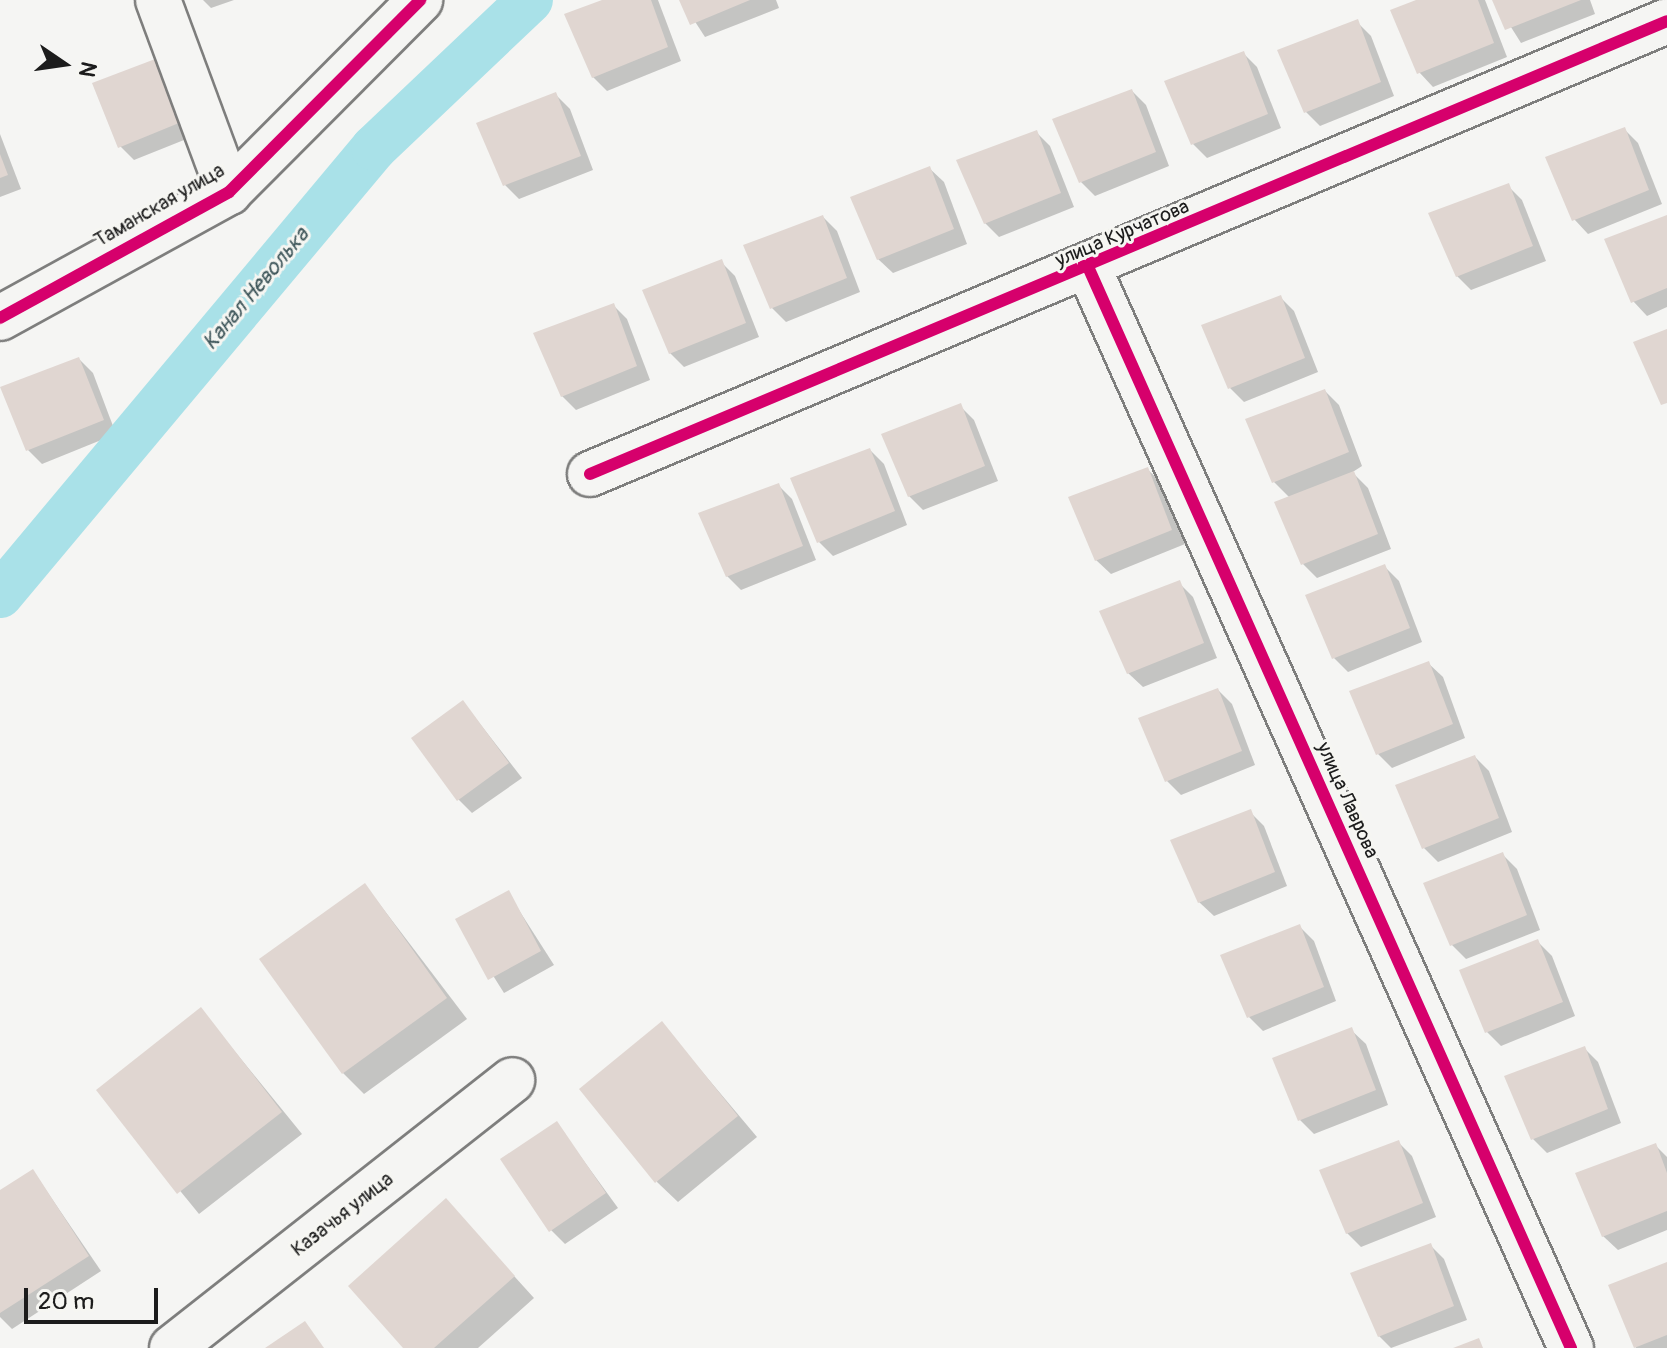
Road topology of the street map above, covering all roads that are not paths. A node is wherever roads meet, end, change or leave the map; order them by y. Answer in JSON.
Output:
{"nodes":[{"id":1,"x":158,"y":0,"type":"edge"},
{"id":2,"x":420,"y":0,"type":"edge"},
{"id":3,"x":1662,"y":20,"type":"edge"},
{"id":4,"x":229,"y":192,"type":"junction"},
{"id":5,"x":1089,"y":269,"type":"junction"},
{"id":6,"x":0,"y":318,"type":"edge"},
{"id":7,"x":590,"y":474,"type":"dead end"},
{"id":8,"x":512,"y":1080,"type":"dead end"},
{"id":9,"x":172,"y":1348,"type":"edge"},
{"id":10,"x":1571,"y":1348,"type":"edge"}],
"edges":[{"from":1,"to":4,"type":"street"},
{"from":2,"to":4,"type":"street","name":"Таманская улица"},
{"from":3,"to":5,"type":"street","name":"улица Курчатова"},
{"from":4,"to":6,"type":"street","name":"Таманская улица"},
{"from":5,"to":7,"type":"street","name":"улица Курчатова"},
{"from":5,"to":10,"type":"street","name":"улица Лаврова"},
{"from":8,"to":9,"type":"street","name":"Казачья улица"}]}
